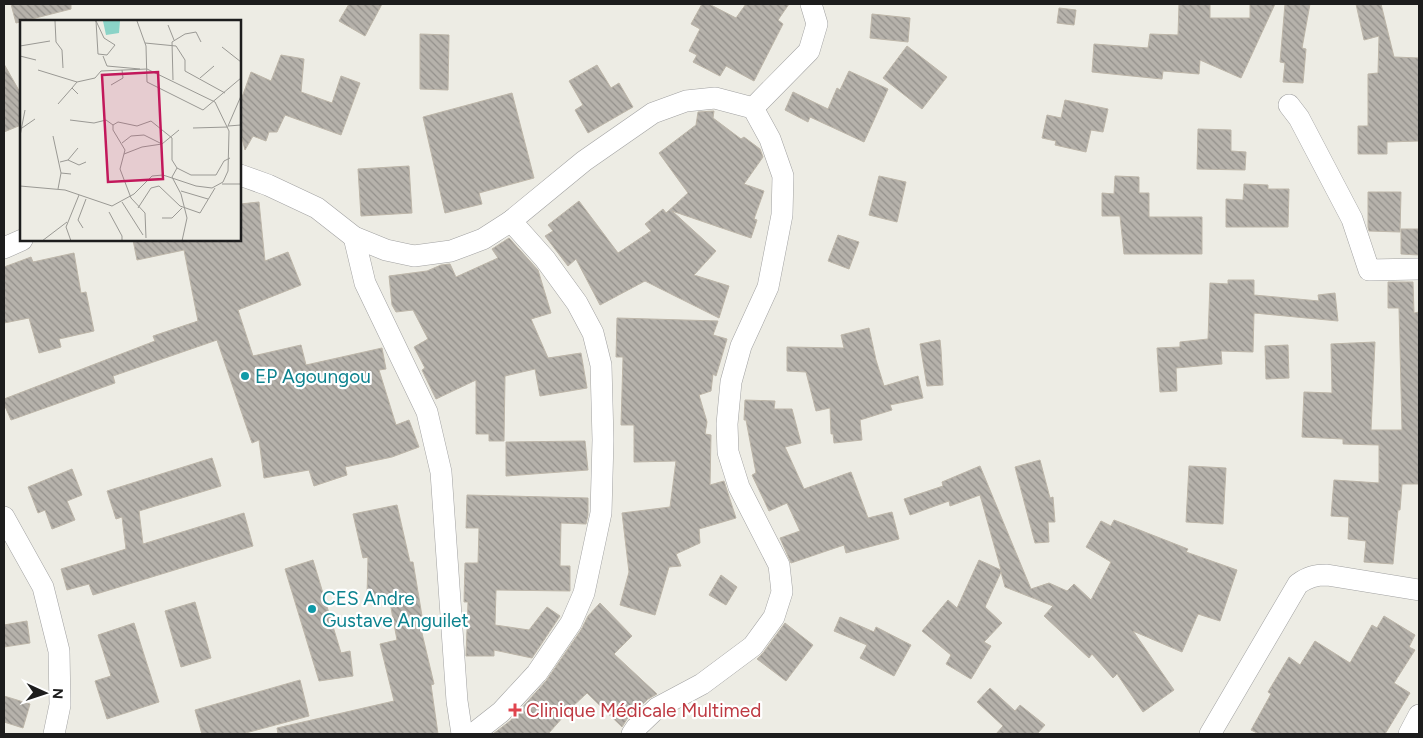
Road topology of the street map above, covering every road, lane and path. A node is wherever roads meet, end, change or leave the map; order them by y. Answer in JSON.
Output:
{"nodes":[{"id":1,"x":811,"y":4,"type":"edge"},
{"id":2,"x":1289,"y":105,"type":"dead end"},
{"id":3,"x":752,"y":108,"type":"junction"},
{"id":4,"x":241,"y":175,"type":"edge"},
{"id":5,"x":511,"y":221,"type":"junction"},
{"id":6,"x":354,"y":237,"type":"junction"},
{"id":7,"x":20,"y":241,"type":"edge"},
{"id":8,"x":4,"y":248,"type":"edge"},
{"id":9,"x":1419,"y":269,"type":"edge"},
{"id":10,"x":4,"y":517,"type":"edge"},
{"id":11,"x":1419,"y":590,"type":"edge"},
{"id":12,"x":1419,"y":715,"type":"edge"},
{"id":13,"x":54,"y":734,"type":"edge"},
{"id":14,"x":462,"y":734,"type":"edge"},
{"id":15,"x":473,"y":734,"type":"edge"},
{"id":16,"x":632,"y":734,"type":"edge"},
{"id":17,"x":1210,"y":734,"type":"edge"},
{"id":18,"x":1409,"y":734,"type":"edge"}],
"edges":[{"from":1,"to":3,"type":"street"},
{"from":2,"to":9,"type":"street"},
{"from":3,"to":5,"type":"street"},
{"from":3,"to":16,"type":"street"},
{"from":4,"to":6,"type":"street"},
{"from":5,"to":6,"type":"street"},
{"from":5,"to":15,"type":"street"},
{"from":6,"to":14,"type":"street"},
{"from":7,"to":8,"type":"street"},
{"from":10,"to":13,"type":"street"},
{"from":11,"to":17,"type":"street"},
{"from":12,"to":18,"type":"street"}]}
